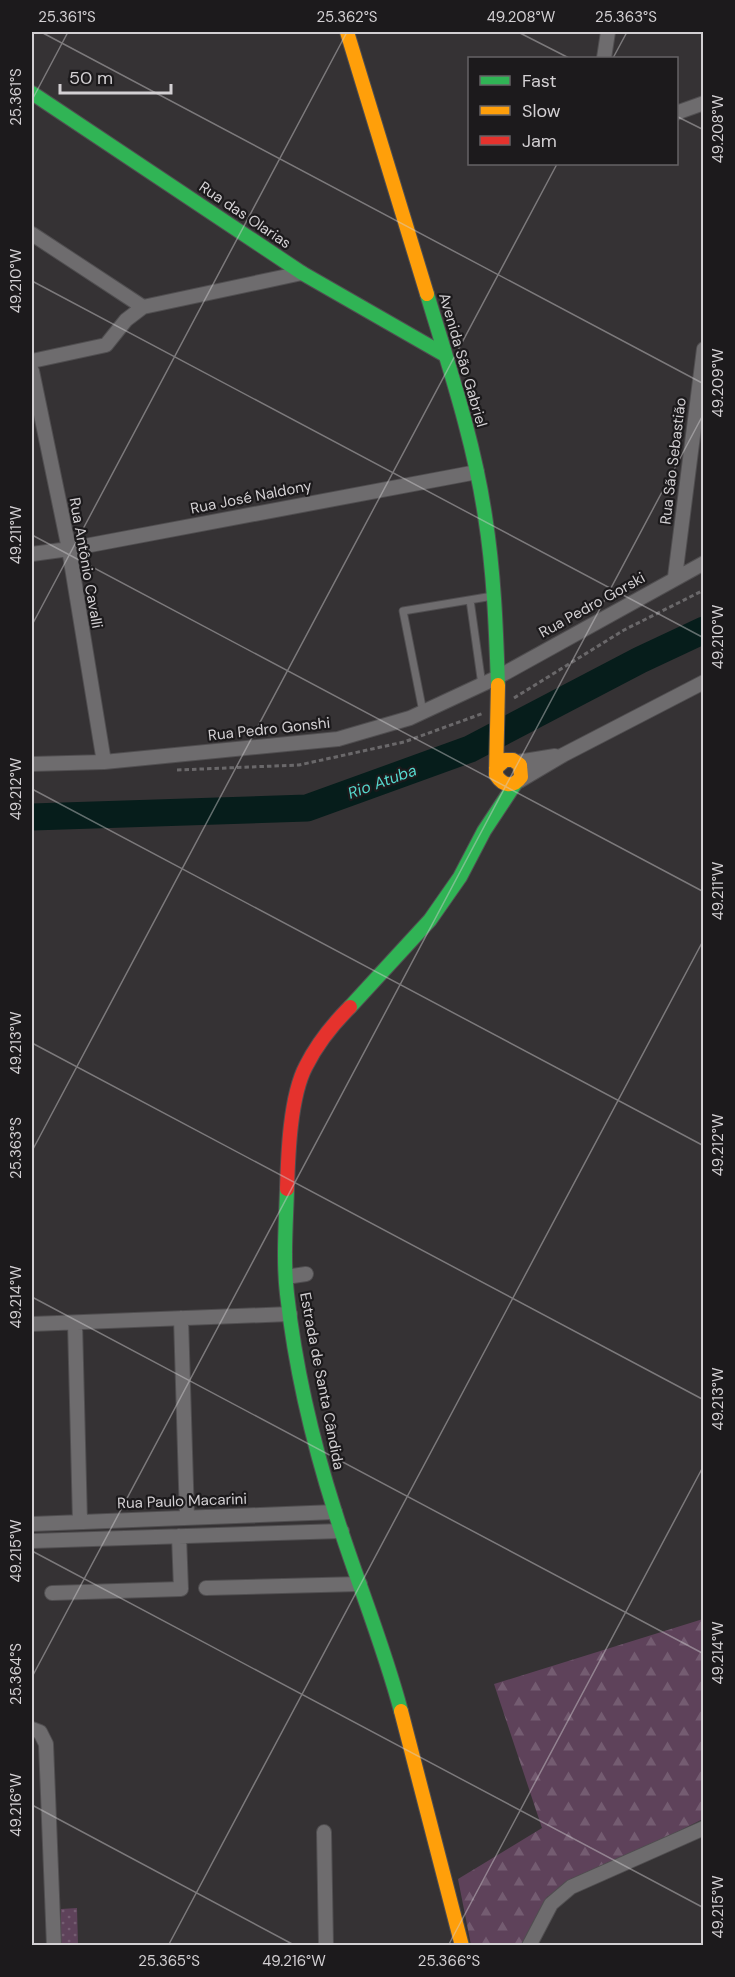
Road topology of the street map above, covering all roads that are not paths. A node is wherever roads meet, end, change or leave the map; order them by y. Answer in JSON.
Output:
{"nodes":[{"id":1,"x":347,"y":32,"type":"edge"},
{"id":2,"x":608,"y":32,"type":"edge"},
{"id":3,"x":604,"y":57,"type":"edge"},
{"id":4,"x":32,"y":93,"type":"edge"},
{"id":5,"x":704,"y":103,"type":"edge"},
{"id":6,"x":678,"y":112,"type":"edge"},
{"id":7,"x":32,"y":234,"type":"edge"},
{"id":8,"x":302,"y":273,"type":"junction"},
{"id":9,"x":143,"y":307,"type":"junction"},
{"id":10,"x":704,"y":349,"type":"edge"},
{"id":11,"x":445,"y":355,"type":"junction"},
{"id":12,"x":32,"y":361,"type":"edge"},
{"id":13,"x":32,"y":371,"type":"edge"},
{"id":14,"x":477,"y":472,"type":"junction"},
{"id":15,"x":69,"y":549,"type":"junction"},
{"id":16,"x":32,"y":554,"type":"edge"},
{"id":17,"x":704,"y":563,"type":"edge"},
{"id":18,"x":675,"y":577,"type":"junction"},
{"id":19,"x":495,"y":595,"type":"junction"},
{"id":20,"x":470,"y":600,"type":"junction"},
{"id":21,"x":498,"y":677,"type":"junction"},
{"id":22,"x":704,"y":682,"type":"edge"},
{"id":23,"x":482,"y":685,"type":"junction"},
{"id":24,"x":423,"y":712,"type":"junction"},
{"id":25,"x":498,"y":738,"type":"junction"},
{"id":26,"x":563,"y":755,"type":"junction"},
{"id":27,"x":515,"y":761,"type":"junction"},
{"id":28,"x":105,"y":762,"type":"junction"},
{"id":29,"x":32,"y":764,"type":"edge"},
{"id":30,"x":494,"y":782,"type":"junction"},
{"id":31,"x":517,"y":783,"type":"junction"},
{"id":32,"x":484,"y":831,"type":"junction"},
{"id":33,"x":306,"y":1274,"type":"dead end"},
{"id":34,"x":286,"y":1277,"type":"junction"},
{"id":35,"x":290,"y":1314,"type":"junction"},
{"id":36,"x":182,"y":1318,"type":"junction"},
{"id":37,"x":75,"y":1323,"type":"junction"},
{"id":38,"x":32,"y":1324,"type":"edge"},
{"id":39,"x":335,"y":1512,"type":"junction"},
{"id":40,"x":187,"y":1518,"type":"junction"},
{"id":41,"x":80,"y":1522,"type":"junction"},
{"id":42,"x":32,"y":1524,"type":"edge"},
{"id":43,"x":342,"y":1531,"type":"junction"},
{"id":44,"x":179,"y":1536,"type":"junction"},
{"id":45,"x":32,"y":1541,"type":"edge"},
{"id":46,"x":360,"y":1584,"type":"junction"},
{"id":47,"x":206,"y":1588,"type":"dead end"},
{"id":48,"x":52,"y":1593,"type":"dead end"},
{"id":49,"x":36,"y":1731,"type":"edge"},
{"id":50,"x":704,"y":1828,"type":"edge"},
{"id":51,"x":324,"y":1832,"type":"dead end"},
{"id":52,"x":54,"y":1946,"type":"edge"},
{"id":53,"x":326,"y":1946,"type":"edge"},
{"id":54,"x":462,"y":1946,"type":"edge"},
{"id":55,"x":530,"y":1946,"type":"edge"}],
"edges":[{"from":1,"to":11,"type":"main road","name":"Avenida São Gabriel"},
{"from":2,"to":3,"type":"street"},
{"from":4,"to":8,"type":"main road","name":"Rua das Olarias"},
{"from":5,"to":6,"type":"street"},
{"from":7,"to":9,"type":"street"},
{"from":8,"to":9,"type":"street"},
{"from":8,"to":11,"type":"main road","name":"Rua das Olarias"},
{"from":9,"to":12,"type":"street"},
{"from":10,"to":18,"type":"street","name":"Rua São Sebastião"},
{"from":11,"to":14,"type":"main road","name":"Avenida São Gabriel"},
{"from":13,"to":15,"type":"street","name":"Rua Antônio Cavalli"},
{"from":14,"to":15,"type":"street","name":"Rua José Naldony"},
{"from":14,"to":19,"type":"main road","name":"Avenida São Gabriel"},
{"from":15,"to":16,"type":"street","name":"Rua José Naldony"},
{"from":15,"to":28,"type":"street","name":"Rua Antônio Cavalli"},
{"from":17,"to":18,"type":"street","name":"Rua Pedro Gorski"},
{"from":18,"to":21,"type":"street","name":"Rua Pedro Gorski"},
{"from":19,"to":20,"type":"lane"},
{"from":19,"to":21,"type":"main road","name":"Avenida São Gabriel"},
{"from":20,"to":23,"type":"lane"},
{"from":20,"to":24,"type":"lane"},
{"from":21,"to":23,"type":"street","name":"Rua Pedro Gonshi"},
{"from":21,"to":25,"type":"main road","name":"Avenida São Gabriel"},
{"from":22,"to":26,"type":"street"},
{"from":23,"to":24,"type":"street","name":"Rua Pedro Gonshi"},
{"from":24,"to":28,"type":"street","name":"Rua Pedro Gonshi"},
{"from":25,"to":27,"type":"main road"},
{"from":25,"to":30,"type":"main road","name":"Estrada de Santa Cândida"},
{"from":26,"to":27,"type":"street"},
{"from":26,"to":31,"type":"street"},
{"from":27,"to":30,"type":"main road"},
{"from":27,"to":31,"type":"main road"},
{"from":28,"to":29,"type":"street","name":"Rua Pedro Gonshi"},
{"from":30,"to":31,"type":"main road"},
{"from":30,"to":32,"type":"main road","name":"Estrada de Santa Cândida"},
{"from":31,"to":32,"type":"main road","name":"Estrada de Santa Cândida"},
{"from":32,"to":34,"type":"main road","name":"Estrada de Santa Cândida"},
{"from":33,"to":34,"type":"street"},
{"from":34,"to":35,"type":"main road","name":"Estrada de Santa Cândida"},
{"from":35,"to":36,"type":"street"},
{"from":35,"to":39,"type":"main road","name":"Estrada de Santa Cândida"},
{"from":36,"to":37,"type":"street"},
{"from":36,"to":40,"type":"street"},
{"from":37,"to":38,"type":"street"},
{"from":37,"to":41,"type":"street"},
{"from":39,"to":40,"type":"street","name":"Rua Paulo Macarini"},
{"from":39,"to":43,"type":"main road","name":"Estrada de Santa Cândida"},
{"from":40,"to":41,"type":"street","name":"Rua Paulo Macarini"},
{"from":41,"to":42,"type":"street","name":"Rua Paulo Macarini"},
{"from":43,"to":44,"type":"street"},
{"from":43,"to":46,"type":"main road","name":"Estrada de Santa Cândida"},
{"from":44,"to":45,"type":"street"},
{"from":44,"to":48,"type":"street"},
{"from":46,"to":47,"type":"street"},
{"from":46,"to":54,"type":"main road","name":"Estrada de Santa Cândida"},
{"from":49,"to":52,"type":"street"},
{"from":50,"to":55,"type":"street"},
{"from":51,"to":53,"type":"street"}]}
